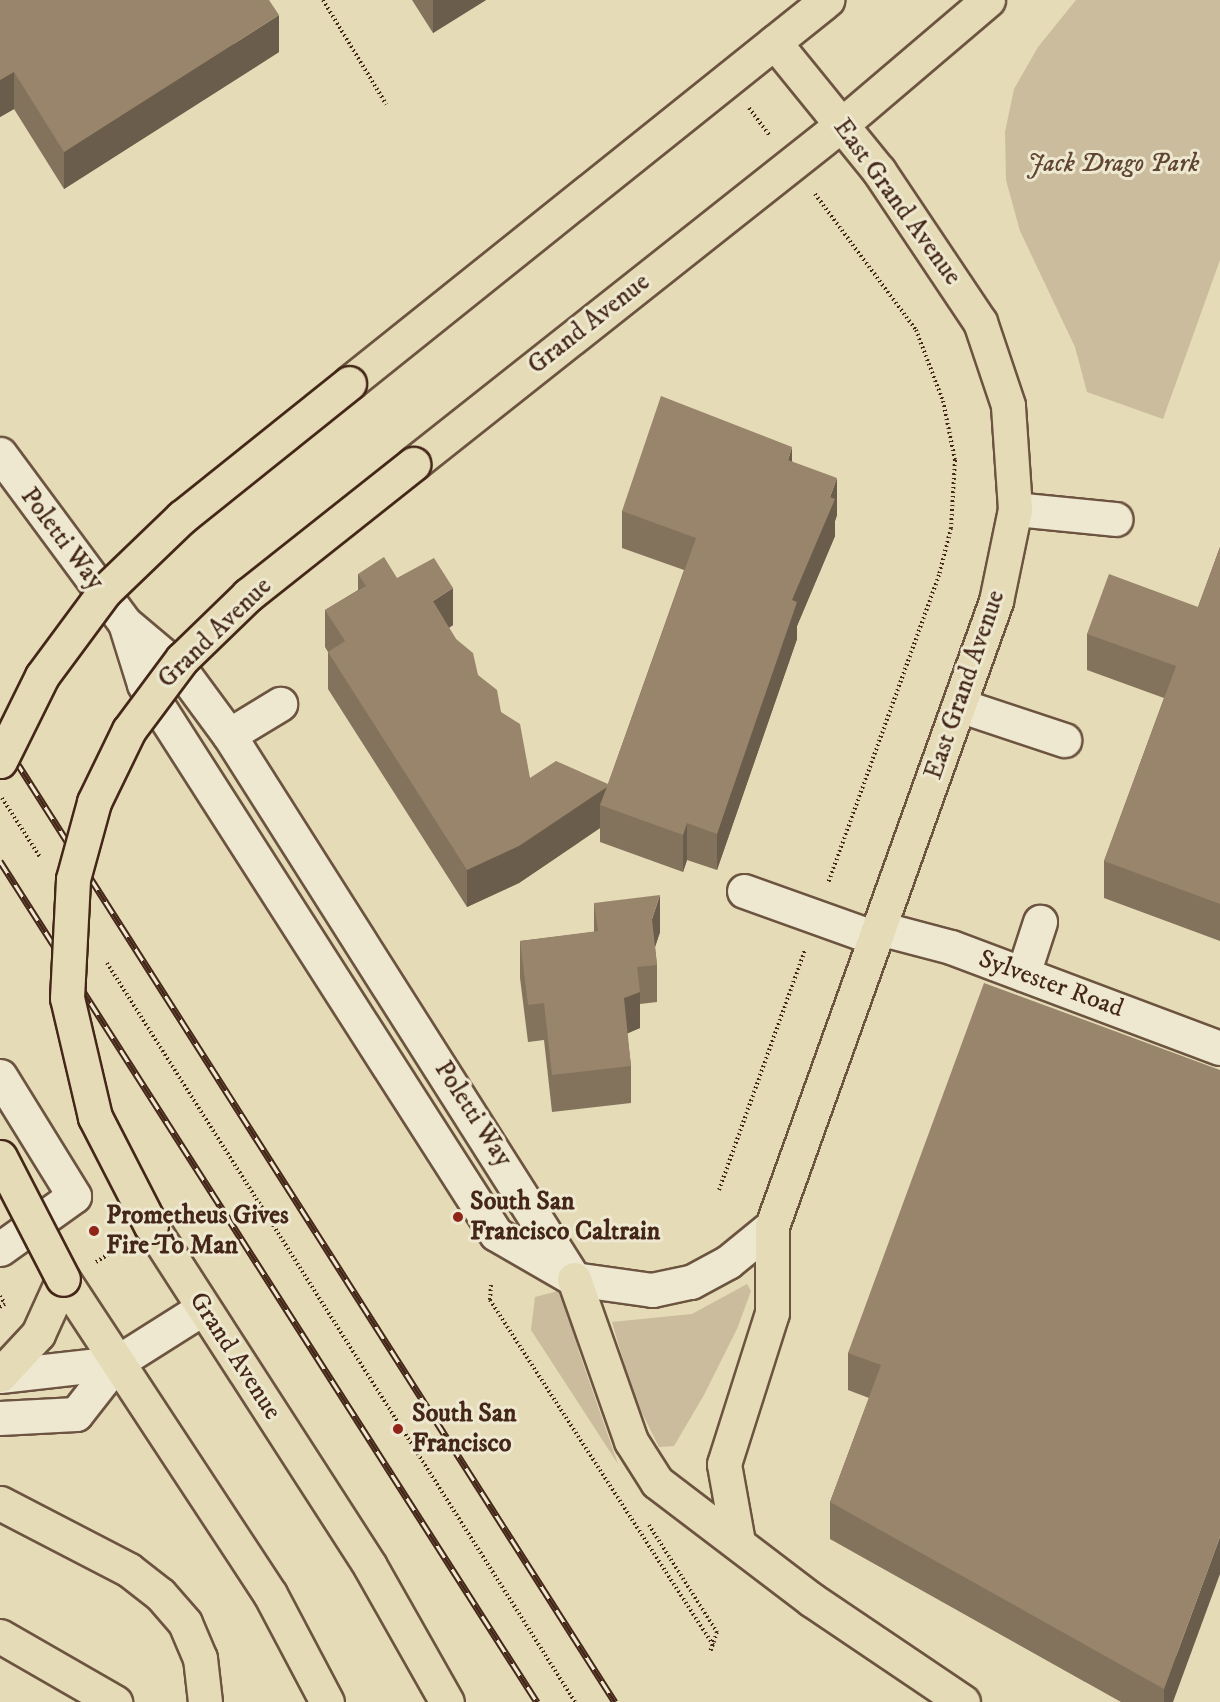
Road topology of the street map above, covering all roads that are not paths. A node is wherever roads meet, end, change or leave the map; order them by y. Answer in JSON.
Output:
{"nodes":[{"id":1,"x":827,"y":0,"type":"edge"},
{"id":2,"x":988,"y":0,"type":"edge"},
{"id":3,"x":774,"y":42,"type":"junction"},
{"id":4,"x":841,"y":125,"type":"junction"},
{"id":5,"x":0,"y":454,"type":"edge"},
{"id":6,"x":1016,"y":509,"type":"junction"},
{"id":7,"x":1116,"y":519,"type":"dead end"},
{"id":8,"x":125,"y":623,"type":"junction"},
{"id":9,"x":280,"y":704,"type":"dead end"},
{"id":10,"x":959,"y":705,"type":"junction"},
{"id":11,"x":229,"y":735,"type":"junction"},
{"id":12,"x":1064,"y":740,"type":"dead end"},
{"id":13,"x":0,"y":761,"type":"edge"},
{"id":14,"x":744,"y":891,"type":"dead end"},
{"id":15,"x":1040,"y":922,"type":"dead end"},
{"id":16,"x":877,"y":933,"type":"junction"},
{"id":17,"x":1023,"y":974,"type":"junction"},
{"id":18,"x":1220,"y":1048,"type":"edge"},
{"id":19,"x":0,"y":1076,"type":"edge"},
{"id":20,"x":0,"y":1156,"type":"edge"},
{"id":21,"x":772,"y":1226,"type":"junction"},
{"id":22,"x":0,"y":1249,"type":"edge"},
{"id":23,"x":574,"y":1279,"type":"junction"},
{"id":24,"x":63,"y":1280,"type":"junction"},
{"id":25,"x":203,"y":1308,"type":"junction"},
{"id":26,"x":116,"y":1363,"type":"junction"},
{"id":27,"x":0,"y":1375,"type":"edge"},
{"id":28,"x":0,"y":1418,"type":"edge"},
{"id":29,"x":0,"y":1503,"type":"edge"},
{"id":30,"x":738,"y":1542,"type":"junction"},
{"id":31,"x":0,"y":1636,"type":"edge"},
{"id":32,"x":115,"y":1702,"type":"edge"},
{"id":33,"x":205,"y":1702,"type":"edge"},
{"id":34,"x":327,"y":1702,"type":"edge"},
{"id":35,"x":447,"y":1702,"type":"edge"},
{"id":36,"x":963,"y":1702,"type":"edge"}],
"edges":[{"from":1,"to":3,"type":"main road"},
{"from":2,"to":4,"type":"main road","name":"Grand Avenue"},
{"from":3,"to":4,"type":"main road","name":"East Grand Avenue"},
{"from":3,"to":13,"type":"main road","bridge":true},
{"from":4,"to":6,"type":"main road","name":"East Grand Avenue"},
{"from":4,"to":25,"type":"main road","name":"Grand Avenue","bridge":true},
{"from":5,"to":8,"type":"street","name":"Poletti Way"},
{"from":6,"to":7,"type":"street"},
{"from":6,"to":10,"type":"main road","name":"East Grand Avenue"},
{"from":8,"to":11,"type":"street","name":"Poletti Way"},
{"from":8,"to":23,"type":"street","name":"Poletti Way"},
{"from":9,"to":11,"type":"street"},
{"from":10,"to":12,"type":"street"},
{"from":10,"to":16,"type":"main road","name":"East Grand Avenue"},
{"from":11,"to":23,"type":"street","name":"Poletti Way"},
{"from":14,"to":16,"type":"street","name":"Sylvester Road"},
{"from":15,"to":17,"type":"street"},
{"from":16,"to":17,"type":"street","name":"Sylvester Road"},
{"from":16,"to":21,"type":"main road","name":"East Grand Avenue"},
{"from":17,"to":18,"type":"street","name":"Sylvester Road"},
{"from":19,"to":22,"type":"street"},
{"from":20,"to":24,"type":"main road","bridge":true},
{"from":21,"to":23,"type":"street"},
{"from":21,"to":30,"type":"main road","name":"East Grand Avenue"},
{"from":23,"to":30,"type":"main road"},
{"from":24,"to":26,"type":"main road"},
{"from":24,"to":27,"type":"main road"},
{"from":25,"to":26,"type":"street"},
{"from":25,"to":35,"type":"main road","name":"Grand Avenue"},
{"from":26,"to":27,"type":"street"},
{"from":26,"to":28,"type":"street"},
{"from":26,"to":34,"type":"main road"},
{"from":29,"to":33,"type":"main road"},
{"from":30,"to":36,"type":"main road"},
{"from":31,"to":32,"type":"main road"}]}
